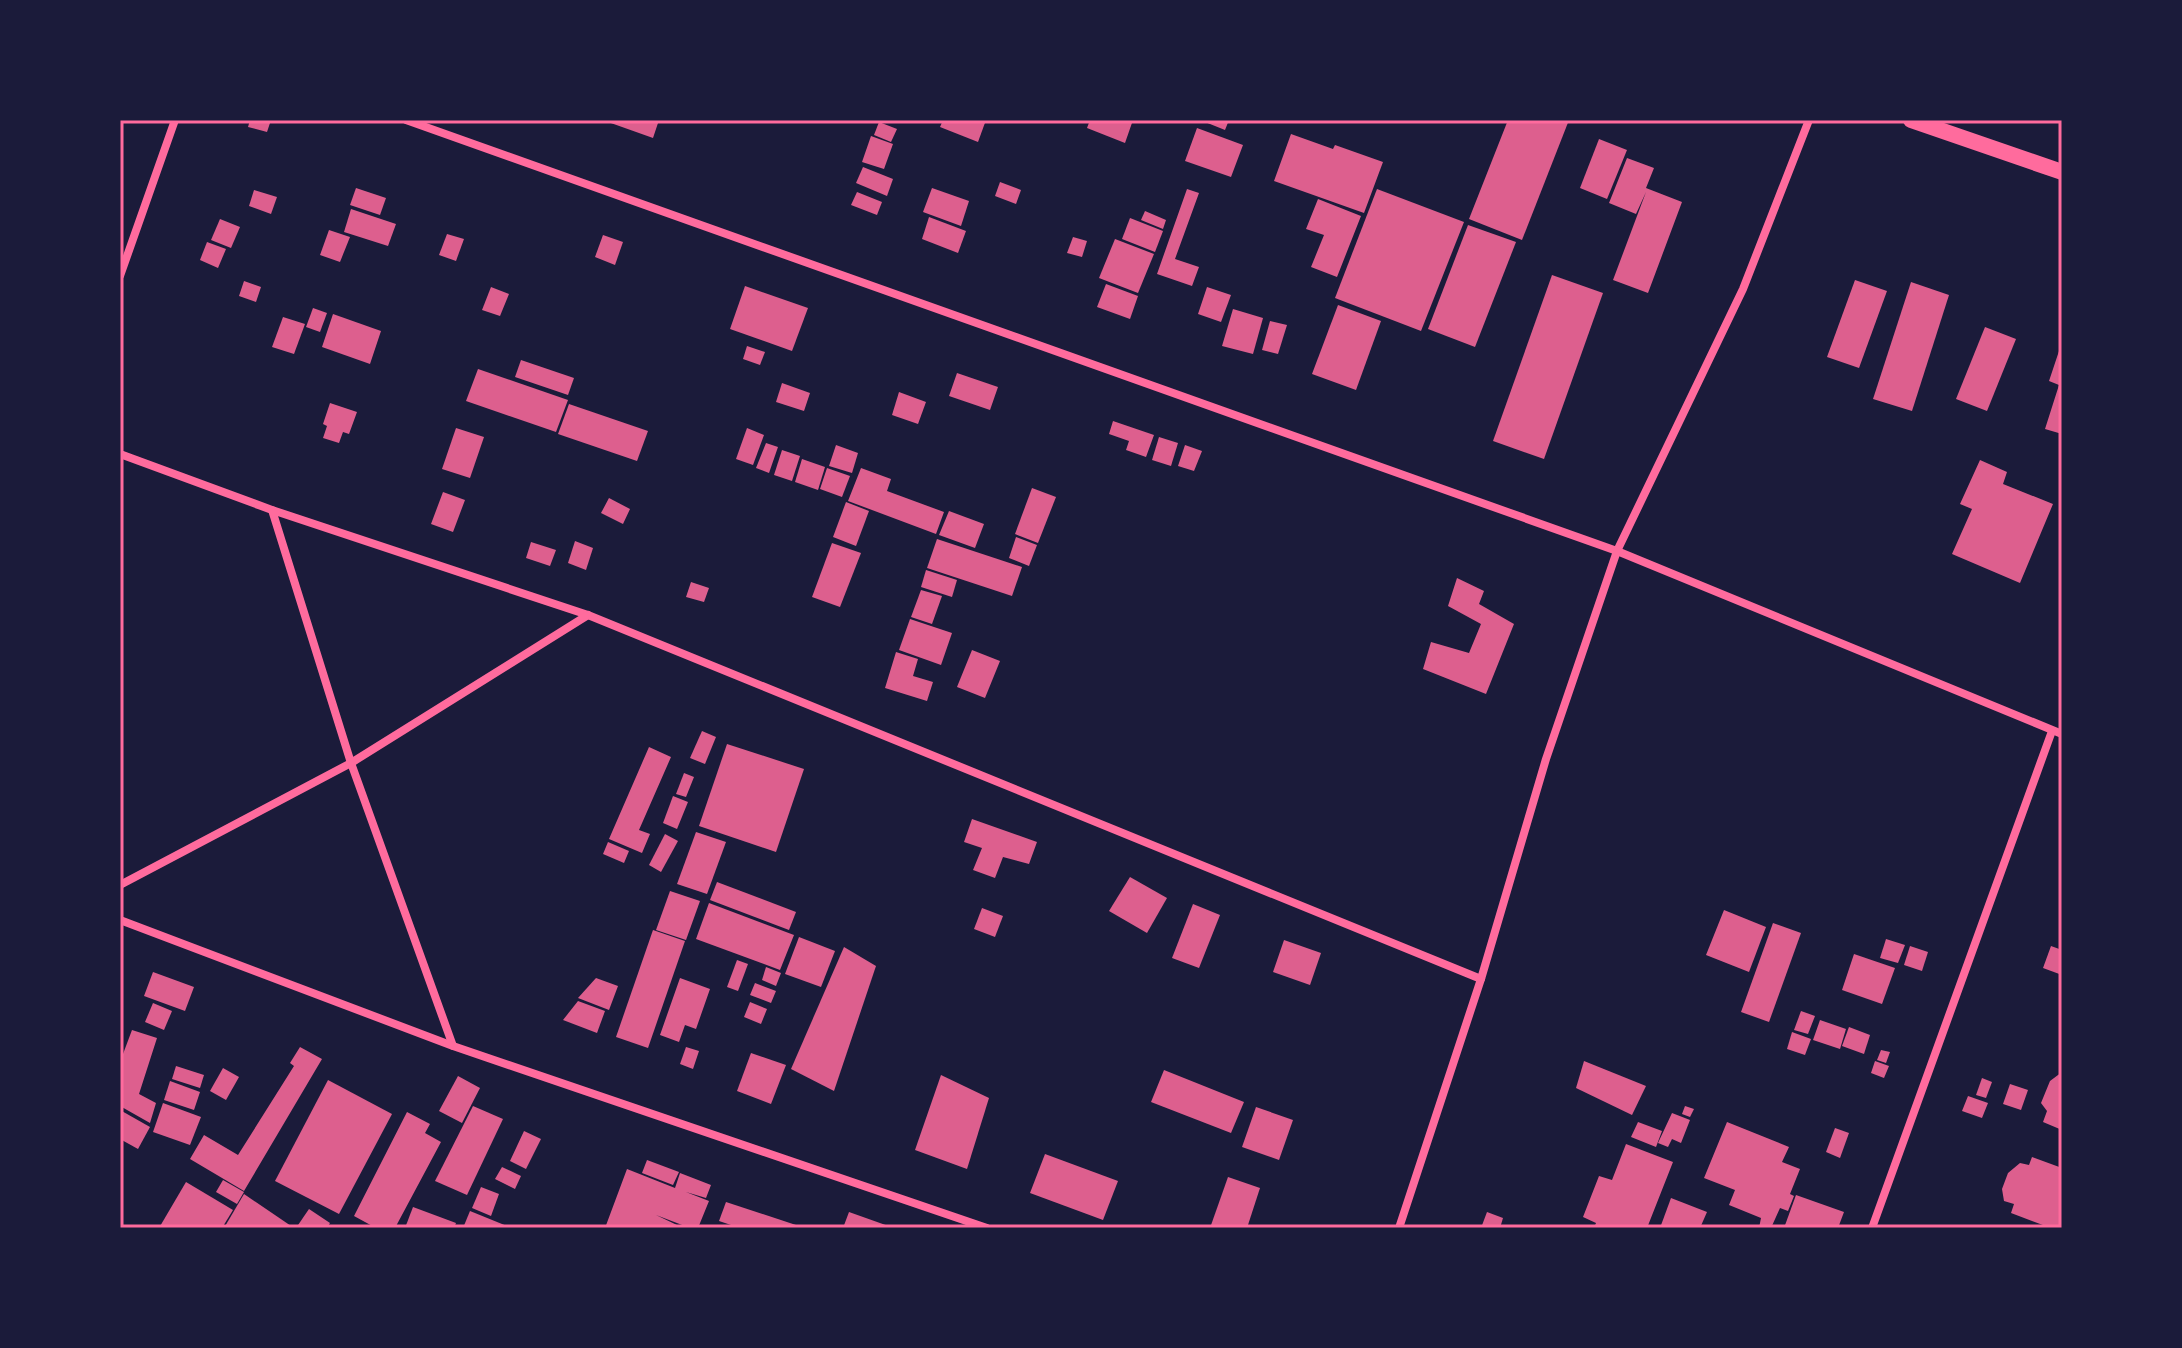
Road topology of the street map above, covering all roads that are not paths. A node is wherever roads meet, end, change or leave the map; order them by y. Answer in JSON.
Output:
{"nodes":[{"id":1,"x":175,"y":120,"type":"edge"},
{"id":2,"x":406,"y":120,"type":"edge"},
{"id":3,"x":1809,"y":120,"type":"edge"},
{"id":4,"x":1911,"y":120,"type":"edge"},
{"id":5,"x":2062,"y":172,"type":"edge"},
{"id":6,"x":120,"y":276,"type":"edge"},
{"id":7,"x":120,"y":454,"type":"edge"},
{"id":8,"x":272,"y":510,"type":"junction"},
{"id":9,"x":1617,"y":551,"type":"junction"},
{"id":10,"x":588,"y":615,"type":"junction"},
{"id":11,"x":2052,"y":731,"type":"junction"},
{"id":12,"x":2062,"y":734,"type":"edge"},
{"id":13,"x":351,"y":763,"type":"junction"},
{"id":14,"x":120,"y":885,"type":"edge"},
{"id":15,"x":120,"y":920,"type":"edge"},
{"id":16,"x":1481,"y":979,"type":"junction"},
{"id":17,"x":453,"y":1046,"type":"junction"},
{"id":18,"x":987,"y":1228,"type":"edge"},
{"id":19,"x":1399,"y":1228,"type":"edge"},
{"id":20,"x":1872,"y":1228,"type":"edge"}],
"edges":[{"from":1,"to":6,"type":"street"},
{"from":2,"to":9,"type":"street"},
{"from":3,"to":9,"type":"street"},
{"from":4,"to":5,"type":"main road"},
{"from":7,"to":8,"type":"street"},
{"from":8,"to":10,"type":"street"},
{"from":8,"to":13,"type":"street"},
{"from":9,"to":11,"type":"street"},
{"from":9,"to":16,"type":"street"},
{"from":10,"to":13,"type":"street"},
{"from":10,"to":16,"type":"street"},
{"from":11,"to":12,"type":"street"},
{"from":11,"to":20,"type":"street"},
{"from":13,"to":14,"type":"street"},
{"from":13,"to":17,"type":"street"},
{"from":15,"to":17,"type":"street"},
{"from":16,"to":19,"type":"street"},
{"from":17,"to":18,"type":"street"}]}
